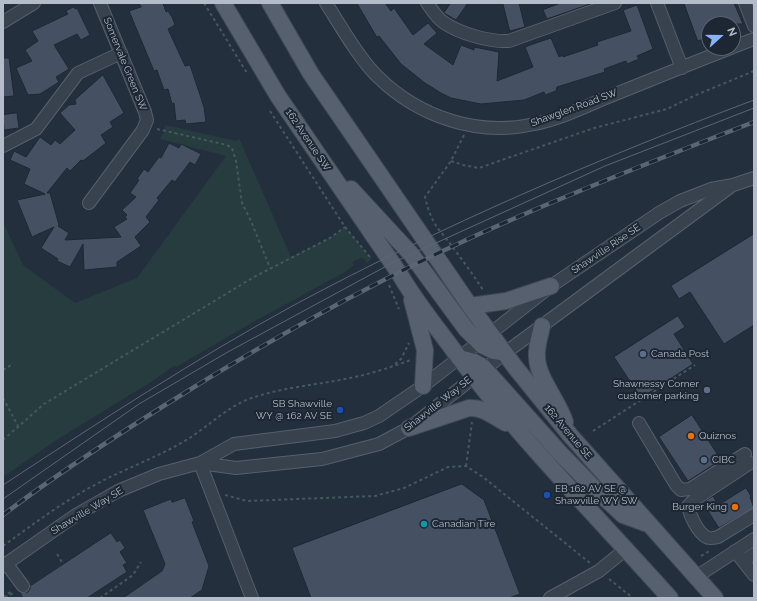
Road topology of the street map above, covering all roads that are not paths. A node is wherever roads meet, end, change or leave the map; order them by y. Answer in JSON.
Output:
{"nodes":[{"id":1,"x":34,"y":3,"type":"edge"},
{"id":2,"x":100,"y":3,"type":"edge"},
{"id":3,"x":223,"y":3,"type":"edge"},
{"id":4,"x":270,"y":3,"type":"edge"},
{"id":5,"x":326,"y":3,"type":"edge"},
{"id":6,"x":427,"y":3,"type":"edge"},
{"id":7,"x":615,"y":3,"type":"edge"},
{"id":8,"x":656,"y":3,"type":"edge"},
{"id":9,"x":745,"y":3,"type":"edge"},
{"id":10,"x":3,"y":22,"type":"edge"},
{"id":11,"x":754,"y":26,"type":"edge"},
{"id":12,"x":754,"y":39,"type":"edge"},
{"id":13,"x":741,"y":44,"type":"edge"},
{"id":14,"x":121,"y":53,"type":"junction"},
{"id":15,"x":712,"y":56,"type":"edge"},
{"id":16,"x":682,"y":68,"type":"junction"},
{"id":17,"x":3,"y":146,"type":"edge"},
{"id":18,"x":313,"y":148,"type":"junction"},
{"id":19,"x":754,"y":178,"type":"edge"},
{"id":20,"x":733,"y":185,"type":"junction"},
{"id":21,"x":89,"y":203,"type":"dead end"},
{"id":22,"x":551,"y":286,"type":"junction"},
{"id":23,"x":411,"y":293,"type":"junction"},
{"id":24,"x":470,"y":306,"type":"junction"},
{"id":25,"x":542,"y":326,"type":"junction"},
{"id":26,"x":485,"y":338,"type":"junction"},
{"id":27,"x":505,"y":353,"type":"junction"},
{"id":28,"x":459,"y":358,"type":"junction"},
{"id":29,"x":479,"y":373,"type":"junction"},
{"id":30,"x":423,"y":386,"type":"junction"},
{"id":31,"x":639,"y":423,"type":"dead end"},
{"id":32,"x":409,"y":428,"type":"junction"},
{"id":33,"x":514,"y":428,"type":"junction"},
{"id":34,"x":570,"y":435,"type":"junction"},
{"id":35,"x":200,"y":463,"type":"junction"},
{"id":36,"x":754,"y":515,"type":"edge"},
{"id":37,"x":648,"y":525,"type":"junction"},
{"id":38,"x":754,"y":539,"type":"edge"},
{"id":39,"x":626,"y":549,"type":"junction"},
{"id":40,"x":735,"y":551,"type":"junction"},
{"id":41,"x":754,"y":554,"type":"edge"},
{"id":42,"x":743,"y":561,"type":"junction"},
{"id":43,"x":5,"y":565,"type":"edge"},
{"id":44,"x":753,"y":572,"type":"edge"},
{"id":45,"x":696,"y":577,"type":"junction"},
{"id":46,"x":18,"y":588,"type":"road end"},
{"id":47,"x":252,"y":598,"type":"edge"},
{"id":48,"x":550,"y":598,"type":"edge"},
{"id":49,"x":670,"y":598,"type":"edge"},
{"id":50,"x":715,"y":598,"type":"edge"}],
"edges":[{"from":1,"to":10,"type":"street"},
{"from":2,"to":14,"type":"street","name":"Somervale Green SW"},
{"from":3,"to":18,"type":"main road","name":"162 Avenue SW"},
{"from":4,"to":24,"type":"main road"},
{"from":5,"to":16,"type":"street","name":"Shawglen Road SW"},
{"from":6,"to":7,"type":"street"},
{"from":8,"to":16,"type":"street"},
{"from":9,"to":11,"type":"street"},
{"from":12,"to":13,"type":"street","name":"Shawglen Road SW"},
{"from":14,"to":17,"type":"street"},
{"from":14,"to":21,"type":"street","name":"Somervale Green SW"},
{"from":15,"to":16,"type":"street","name":"Shawglen Road SW"},
{"from":18,"to":23,"type":"main road","name":"162 Avenue SW"},
{"from":18,"to":26,"type":"main road"},
{"from":19,"to":20,"type":"street","name":"Shawville Rise SE"},
{"from":20,"to":22,"type":"street","name":"Shawville Rise SE"},
{"from":20,"to":25,"type":"street","name":"Shawville Rise SE"},
{"from":22,"to":24,"type":"main road"},
{"from":22,"to":26,"type":"street","name":"Shawville Rise SE"},
{"from":23,"to":28,"type":"main road"},
{"from":23,"to":30,"type":"main road"},
{"from":24,"to":26,"type":"main road"},
{"from":25,"to":27,"type":"street","name":"Shawville Rise SE"},
{"from":25,"to":34,"type":"main road"},
{"from":26,"to":27,"type":"main road"},
{"from":26,"to":28,"type":"street","name":"Shawville Way SE"},
{"from":27,"to":29,"type":"street","name":"Shawville Way SE"},
{"from":27,"to":34,"type":"main road","name":"162 Avenue SE"},
{"from":28,"to":29,"type":"main road"},
{"from":28,"to":30,"type":"street","name":"Shawville Way SE"},
{"from":29,"to":32,"type":"street","name":"Shawville Way SE"},
{"from":29,"to":33,"type":"main road"},
{"from":29,"to":37,"type":"main road"},
{"from":30,"to":35,"type":"street","name":"Shawville Way SE"},
{"from":31,"to":36,"type":"street"},
{"from":32,"to":33,"type":"main road"},
{"from":32,"to":35,"type":"street","name":"Shawville Way SE"},
{"from":33,"to":39,"type":"main road"},
{"from":34,"to":37,"type":"main road","name":"162 Avenue SE"},
{"from":35,"to":43,"type":"street","name":"Shawville Way SE"},
{"from":35,"to":47,"type":"street"},
{"from":37,"to":45,"type":"main road","name":"162 Avenue SE"},
{"from":38,"to":40,"type":"street"},
{"from":39,"to":48,"type":"street"},
{"from":39,"to":49,"type":"main road"},
{"from":40,"to":42,"type":"street"},
{"from":40,"to":45,"type":"street"},
{"from":41,"to":42,"type":"street"},
{"from":42,"to":44,"type":"street"},
{"from":43,"to":46,"type":"street"},
{"from":45,"to":50,"type":"main road","name":"162 Avenue SE"}]}
